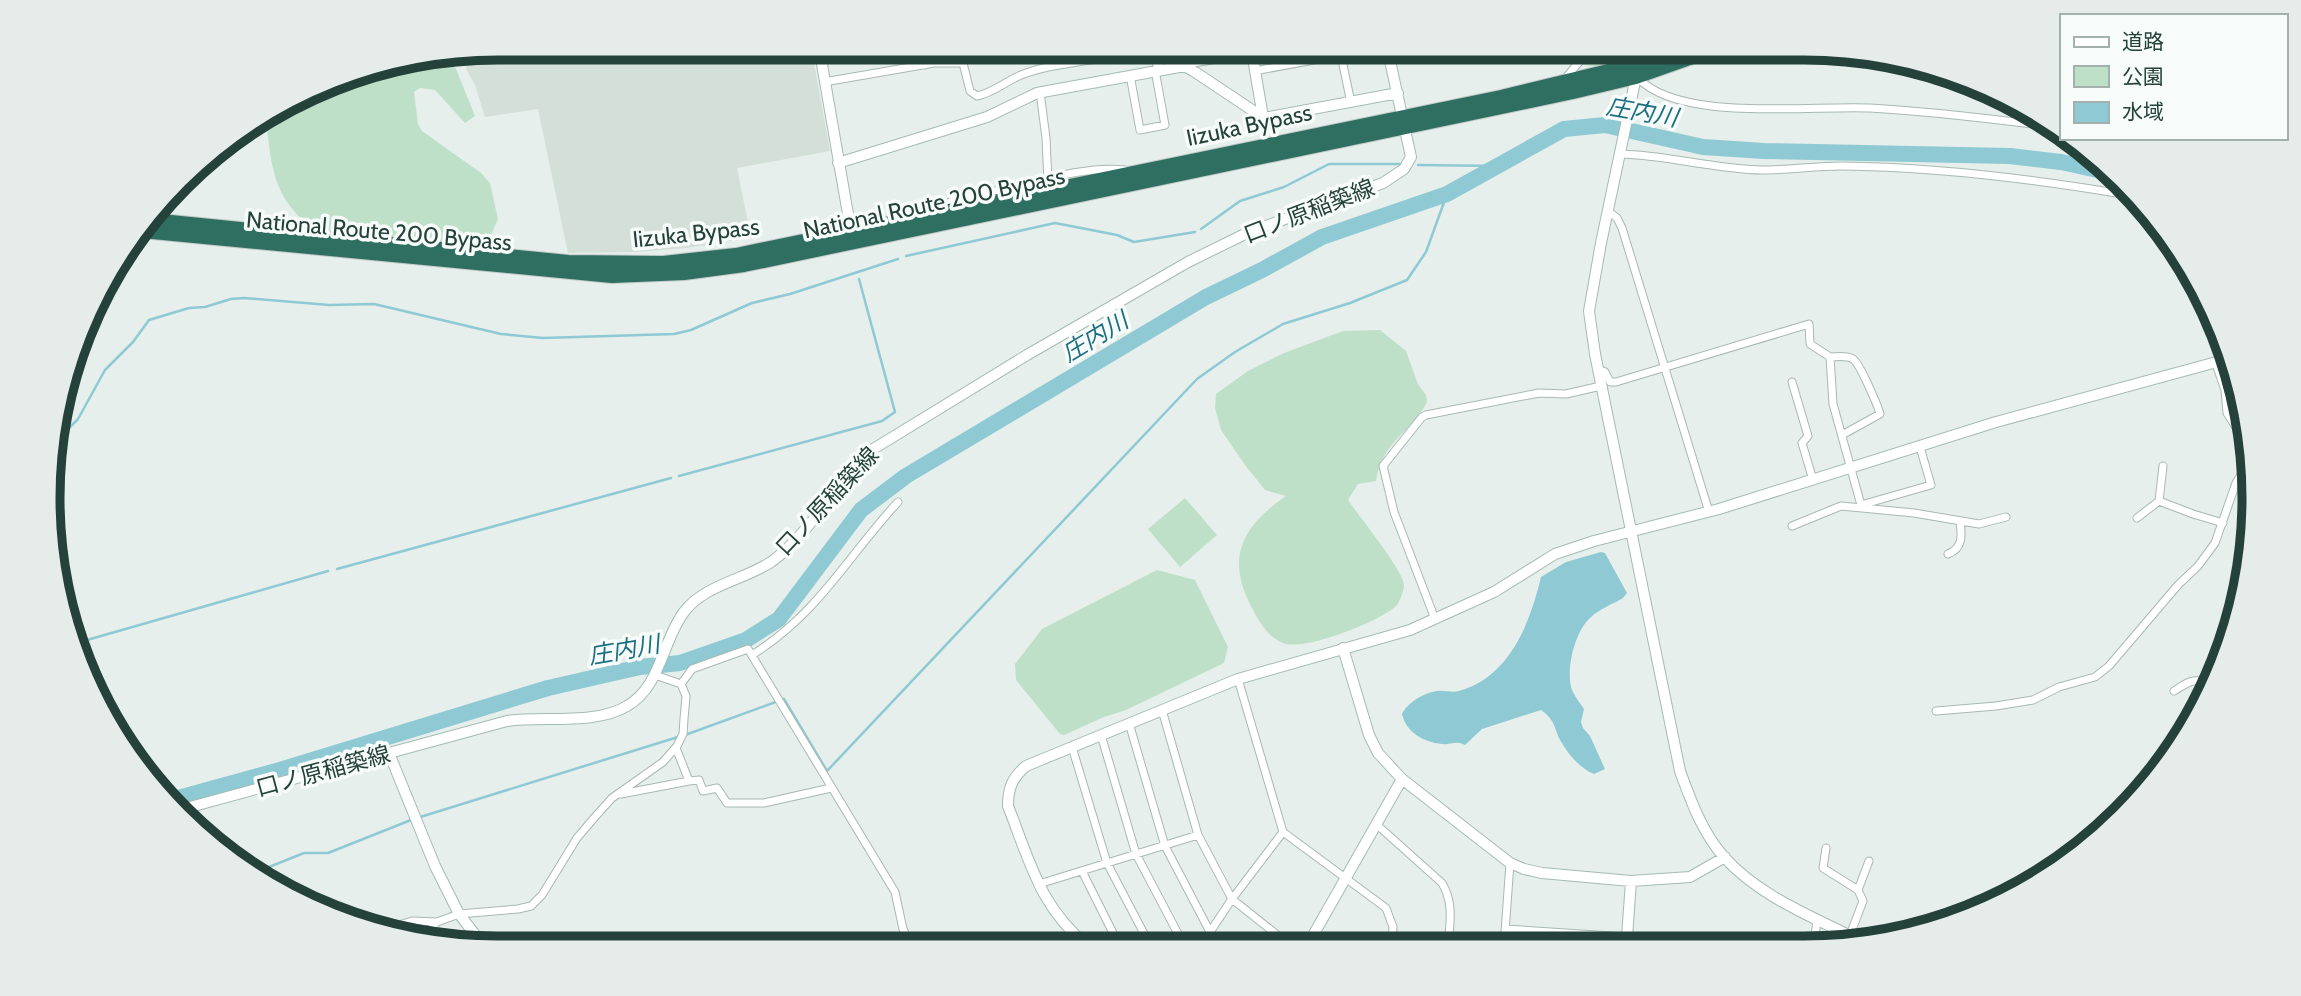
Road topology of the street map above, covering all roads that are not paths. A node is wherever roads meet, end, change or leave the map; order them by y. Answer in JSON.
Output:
{"nodes":[{"id":1,"x":821,"y":60,"type":"edge"},
{"id":2,"x":924,"y":60,"type":"edge"},
{"id":3,"x":933,"y":60,"type":"edge"},
{"id":4,"x":962,"y":60,"type":"edge"},
{"id":5,"x":1091,"y":60,"type":"edge"},
{"id":6,"x":1156,"y":60,"type":"edge"},
{"id":7,"x":1204,"y":60,"type":"edge"},
{"id":8,"x":1253,"y":60,"type":"edge"},
{"id":9,"x":1315,"y":60,"type":"edge"},
{"id":10,"x":1342,"y":60,"type":"edge"},
{"id":11,"x":1390,"y":60,"type":"edge"},
{"id":12,"x":1581,"y":60,"type":"edge"},
{"id":13,"x":1659,"y":60,"type":"edge"},
{"id":14,"x":1674,"y":60,"type":"edge"},
{"id":15,"x":1304,"y":62,"type":"joint"},
{"id":16,"x":963,"y":63,"type":"junction"},
{"id":17,"x":934,"y":64,"type":"junction"},
{"id":18,"x":925,"y":65,"type":"junction"},
{"id":19,"x":1186,"y":66,"type":"junction"},
{"id":20,"x":1157,"y":70,"type":"junction"},
{"id":21,"x":1254,"y":71,"type":"junction"},
{"id":22,"x":1635,"y":71,"type":"junction"},
{"id":23,"x":1130,"y":75,"type":"junction"},
{"id":24,"x":824,"y":82,"type":"junction"},
{"id":25,"x":1561,"y":83,"type":"junction"},
{"id":26,"x":1040,"y":92,"type":"junction"},
{"id":27,"x":1398,"y":93,"type":"junction"},
{"id":28,"x":1351,"y":103,"type":"junction"},
{"id":29,"x":1263,"y":117,"type":"junction"},
{"id":30,"x":1405,"y":121,"type":"junction"},
{"id":31,"x":2031,"y":123,"type":"edge"},
{"id":32,"x":1620,"y":152,"type":"junction"},
{"id":33,"x":838,"y":163,"type":"junction"},
{"id":34,"x":1048,"y":185,"type":"junction"},
{"id":35,"x":2118,"y":193,"type":"edge"},
{"id":36,"x":1608,"y":211,"type":"junction"},
{"id":37,"x":158,"y":221,"type":"edge"},
{"id":38,"x":149,"y":232,"type":"edge"},
{"id":39,"x":852,"y":238,"type":"junction"},
{"id":40,"x":1830,"y":357,"type":"junction"},
{"id":41,"x":2219,"y":360,"type":"edge"},
{"id":42,"x":1665,"y":367,"type":"junction"},
{"id":43,"x":1598,"y":368,"type":"junction"},
{"id":44,"x":1792,"y":382,"type":"dead end"},
{"id":45,"x":1601,"y":386,"type":"junction"},
{"id":46,"x":2236,"y":427,"type":"edge"},
{"id":47,"x":1842,"y":435,"type":"junction"},
{"id":48,"x":1920,"y":447,"type":"junction"},
{"id":49,"x":2163,"y":466,"type":"dead end"},
{"id":50,"x":1852,"y":468,"type":"junction"},
{"id":51,"x":2241,"y":474,"type":"edge"},
{"id":52,"x":1813,"y":480,"type":"junction"},
{"id":53,"x":2160,"y":501,"type":"junction"},
{"id":54,"x":898,"y":502,"type":"dead end"},
{"id":55,"x":1862,"y":506,"type":"junction"},
{"id":56,"x":1709,"y":512,"type":"junction"},
{"id":57,"x":2006,"y":517,"type":"dead end"},
{"id":58,"x":2137,"y":518,"type":"dead end"},
{"id":59,"x":1960,"y":521,"type":"junction"},
{"id":60,"x":2223,"y":523,"type":"junction"},
{"id":61,"x":1792,"y":526,"type":"dead end"},
{"id":62,"x":1631,"y":533,"type":"junction"},
{"id":63,"x":1948,"y":554,"type":"dead end"},
{"id":64,"x":1435,"y":619,"type":"junction"},
{"id":65,"x":1343,"y":648,"type":"junction"},
{"id":66,"x":752,"y":655,"type":"junction"},
{"id":67,"x":655,"y":675,"type":"junction"},
{"id":68,"x":1238,"y":679,"type":"junction"},
{"id":69,"x":2201,"y":680,"type":"edge"},
{"id":70,"x":681,"y":684,"type":"junction"},
{"id":71,"x":2174,"y":691,"type":"dead end"},
{"id":72,"x":1162,"y":710,"type":"junction"},
{"id":73,"x":1936,"y":711,"type":"dead end"},
{"id":74,"x":1129,"y":723,"type":"junction"},
{"id":75,"x":1101,"y":735,"type":"junction"},
{"id":76,"x":1073,"y":747,"type":"junction"},
{"id":77,"x":676,"y":748,"type":"junction"},
{"id":78,"x":389,"y":753,"type":"junction"},
{"id":79,"x":1402,"y":779,"type":"junction"},
{"id":80,"x":689,"y":781,"type":"junction"},
{"id":81,"x":831,"y":788,"type":"junction"},
{"id":82,"x":618,"y":794,"type":"junction"},
{"id":83,"x":188,"y":808,"type":"edge"},
{"id":84,"x":1376,"y":824,"type":"junction"},
{"id":85,"x":1283,"y":832,"type":"junction"},
{"id":86,"x":1198,"y":835,"type":"junction"},
{"id":87,"x":1165,"y":846,"type":"junction"},
{"id":88,"x":1826,"y":848,"type":"dead end"},
{"id":89,"x":1136,"y":855,"type":"junction"},
{"id":90,"x":1724,"y":857,"type":"junction"},
{"id":91,"x":1869,"y":861,"type":"dead end"},
{"id":92,"x":1107,"y":863,"type":"junction"},
{"id":93,"x":1510,"y":863,"type":"junction"},
{"id":94,"x":1082,"y":871,"type":"junction"},
{"id":95,"x":1346,"y":879,"type":"junction"},
{"id":96,"x":1631,"y":881,"type":"junction"},
{"id":97,"x":1039,"y":884,"type":"junction"},
{"id":98,"x":1858,"y":890,"type":"junction"},
{"id":99,"x":1232,"y":900,"type":"junction"},
{"id":100,"x":459,"y":914,"type":"junction"},
{"id":101,"x":1818,"y":920,"type":"junction"},
{"id":102,"x":437,"y":922,"type":"junction"},
{"id":103,"x":399,"y":925,"type":"edge"},
{"id":104,"x":1505,"y":929,"type":"junction"},
{"id":105,"x":429,"y":931,"type":"edge"},
{"id":106,"x":1210,"y":932,"type":"junction"},
{"id":107,"x":1274,"y":933,"type":"junction"},
{"id":108,"x":1848,"y":934,"type":"edge"},
{"id":109,"x":1850,"y":934,"type":"edge"},
{"id":110,"x":476,"y":936,"type":"edge"},
{"id":111,"x":906,"y":936,"type":"edge"},
{"id":112,"x":1076,"y":936,"type":"edge"},
{"id":113,"x":1114,"y":936,"type":"edge"},
{"id":114,"x":1145,"y":936,"type":"edge"},
{"id":115,"x":1179,"y":936,"type":"edge"},
{"id":116,"x":1207,"y":936,"type":"edge"},
{"id":117,"x":1215,"y":936,"type":"edge"},
{"id":118,"x":1272,"y":936,"type":"edge"},
{"id":119,"x":1278,"y":936,"type":"edge"},
{"id":120,"x":1313,"y":936,"type":"edge"},
{"id":121,"x":1393,"y":936,"type":"edge"},
{"id":122,"x":1449,"y":936,"type":"edge"},
{"id":123,"x":1505,"y":936,"type":"edge"},
{"id":124,"x":1575,"y":936,"type":"edge"},
{"id":125,"x":1626,"y":936,"type":"edge"},
{"id":126,"x":1815,"y":936,"type":"edge"}],
"edges":[{"from":1,"to":24,"type":"street"},
{"from":2,"to":18,"type":"street"},
{"from":3,"to":17,"type":"street"},
{"from":4,"to":16,"type":"street"},
{"from":5,"to":16,"type":"street"},
{"from":6,"to":20,"type":"street"},
{"from":7,"to":19,"type":"street"},
{"from":8,"to":21,"type":"street"},
{"from":9,"to":15,"type":"street"},
{"from":10,"to":28,"type":"street"},
{"from":11,"to":27,"type":"street"},
{"from":12,"to":25,"type":"street"},
{"from":13,"to":22,"type":"highway","name":"Iizuka Bypass"},
{"from":14,"to":22,"type":"highway","name":"National Route 200 Bypass"},
{"from":15,"to":21,"type":"street"},
{"from":16,"to":17,"type":"street"},
{"from":17,"to":18,"type":"street"},
{"from":18,"to":24,"type":"street"},
{"from":19,"to":20,"type":"street"},
{"from":19,"to":29,"type":"street"},
{"from":20,"to":23,"type":"street"},
{"from":20,"to":23,"type":"street"},
{"from":21,"to":29,"type":"street"},
{"from":22,"to":25,"type":"highway","name":"Iizuka Bypass"},
{"from":22,"to":30,"type":"highway","name":"National Route 200 Bypass"},
{"from":22,"to":31,"type":"street"},
{"from":22,"to":32,"type":"street"},
{"from":23,"to":26,"type":"street"},
{"from":24,"to":33,"type":"street"},
{"from":25,"to":30,"type":"highway","name":"Iizuka Bypass"},
{"from":26,"to":33,"type":"street"},
{"from":26,"to":34,"type":"street"},
{"from":27,"to":28,"type":"street"},
{"from":27,"to":30,"type":"street"},
{"from":28,"to":29,"type":"street"},
{"from":30,"to":34,"type":"highway","name":"Iizuka Bypass"},
{"from":30,"to":39,"type":"highway","name":"National Route 200 Bypass"},
{"from":30,"to":67,"type":"street","name":"口ノ原稲築線"},
{"from":32,"to":35,"type":"street"},
{"from":32,"to":36,"type":"street"},
{"from":33,"to":39,"type":"street"},
{"from":34,"to":39,"type":"highway","name":"Iizuka Bypass"},
{"from":36,"to":42,"type":"street"},
{"from":36,"to":43,"type":"street"},
{"from":37,"to":39,"type":"highway","name":"Iizuka Bypass"},
{"from":38,"to":39,"type":"highway","name":"National Route 200 Bypass"},
{"from":40,"to":42,"type":"street"},
{"from":40,"to":47,"type":"street"},
{"from":40,"to":47,"type":"street"},
{"from":41,"to":46,"type":"street"},
{"from":41,"to":48,"type":"street"},
{"from":42,"to":43,"type":"street"},
{"from":42,"to":56,"type":"street"},
{"from":43,"to":45,"type":"street"},
{"from":44,"to":52,"type":"street"},
{"from":45,"to":62,"type":"street"},
{"from":45,"to":64,"type":"street"},
{"from":47,"to":50,"type":"street"},
{"from":48,"to":50,"type":"street"},
{"from":48,"to":55,"type":"street"},
{"from":49,"to":53,"type":"street"},
{"from":50,"to":52,"type":"street"},
{"from":50,"to":55,"type":"street"},
{"from":51,"to":60,"type":"street"},
{"from":52,"to":56,"type":"street"},
{"from":53,"to":58,"type":"street"},
{"from":53,"to":60,"type":"street"},
{"from":54,"to":66,"type":"street"},
{"from":55,"to":59,"type":"street"},
{"from":55,"to":61,"type":"street"},
{"from":56,"to":62,"type":"street"},
{"from":57,"to":59,"type":"street"},
{"from":59,"to":63,"type":"street"},
{"from":60,"to":73,"type":"street"},
{"from":62,"to":64,"type":"street"},
{"from":62,"to":90,"type":"street"},
{"from":64,"to":65,"type":"street"},
{"from":65,"to":68,"type":"street"},
{"from":65,"to":79,"type":"street"},
{"from":66,"to":70,"type":"street"},
{"from":66,"to":81,"type":"street"},
{"from":67,"to":70,"type":"street"},
{"from":67,"to":78,"type":"street","name":"口ノ原稲築線"},
{"from":68,"to":72,"type":"street"},
{"from":68,"to":85,"type":"street"},
{"from":69,"to":71,"type":"street"},
{"from":70,"to":77,"type":"street"},
{"from":72,"to":74,"type":"street"},
{"from":72,"to":86,"type":"street"},
{"from":74,"to":75,"type":"street"},
{"from":74,"to":87,"type":"street"},
{"from":75,"to":76,"type":"street"},
{"from":75,"to":89,"type":"street"},
{"from":76,"to":92,"type":"street"},
{"from":76,"to":97,"type":"street"},
{"from":77,"to":80,"type":"street"},
{"from":77,"to":82,"type":"street"},
{"from":78,"to":83,"type":"street","name":"口ノ原稲築線"},
{"from":78,"to":100,"type":"street"},
{"from":79,"to":84,"type":"street"},
{"from":79,"to":93,"type":"street"},
{"from":80,"to":81,"type":"street"},
{"from":80,"to":82,"type":"street"},
{"from":81,"to":111,"type":"street"},
{"from":82,"to":100,"type":"street"},
{"from":84,"to":95,"type":"street"},
{"from":84,"to":122,"type":"street"},
{"from":85,"to":95,"type":"street"},
{"from":85,"to":99,"type":"street"},
{"from":86,"to":87,"type":"street"},
{"from":86,"to":99,"type":"street"},
{"from":87,"to":89,"type":"street"},
{"from":87,"to":106,"type":"street"},
{"from":88,"to":98,"type":"street"},
{"from":89,"to":92,"type":"street"},
{"from":89,"to":115,"type":"street"},
{"from":90,"to":96,"type":"street"},
{"from":90,"to":101,"type":"street"},
{"from":91,"to":98,"type":"street"},
{"from":92,"to":94,"type":"street"},
{"from":92,"to":114,"type":"street"},
{"from":93,"to":96,"type":"street"},
{"from":93,"to":104,"type":"street"},
{"from":94,"to":97,"type":"street"},
{"from":94,"to":113,"type":"street"},
{"from":95,"to":120,"type":"street"},
{"from":95,"to":121,"type":"street"},
{"from":96,"to":125,"type":"street"},
{"from":97,"to":112,"type":"street"},
{"from":98,"to":109,"type":"street"},
{"from":99,"to":106,"type":"street"},
{"from":99,"to":107,"type":"street"},
{"from":100,"to":102,"type":"street"},
{"from":100,"to":110,"type":"street"},
{"from":101,"to":108,"type":"street"},
{"from":101,"to":126,"type":"street"},
{"from":102,"to":103,"type":"street"},
{"from":102,"to":105,"type":"street"},
{"from":104,"to":123,"type":"street"},
{"from":104,"to":124,"type":"street"},
{"from":106,"to":116,"type":"street"},
{"from":106,"to":117,"type":"street"},
{"from":107,"to":118,"type":"street"},
{"from":107,"to":119,"type":"street"}]}
